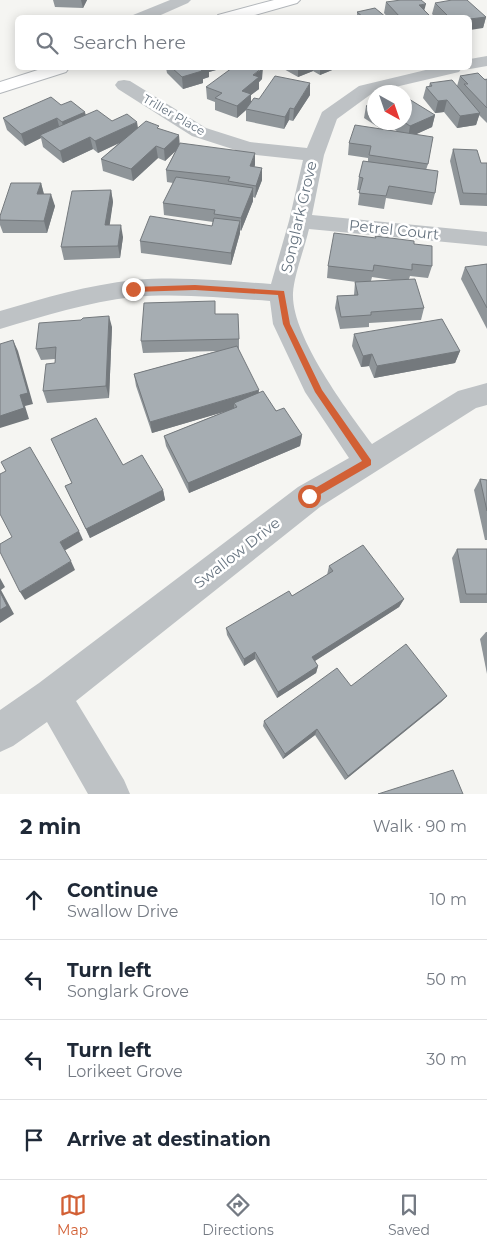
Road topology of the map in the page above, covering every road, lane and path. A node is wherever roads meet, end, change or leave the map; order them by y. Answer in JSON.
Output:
{"nodes":[{"id":1,"x":183,"y":0,"type":"edge"},
{"id":2,"x":292,"y":0,"type":"edge"},
{"id":3,"x":146,"y":15,"type":"edge"},
{"id":4,"x":235,"y":15,"type":"edge"},
{"id":5,"x":487,"y":61,"type":"edge"},
{"id":6,"x":472,"y":64,"type":"edge"},
{"id":7,"x":54,"y":70,"type":"edge"},
{"id":8,"x":445,"y":70,"type":"edge"},
{"id":9,"x":124,"y":86,"type":"dead end"},
{"id":10,"x":0,"y":88,"type":"edge"},
{"id":11,"x":314,"y":155,"type":"junction"},
{"id":12,"x":300,"y":221,"type":"junction"},
{"id":13,"x":487,"y":239,"type":"edge"},
{"id":14,"x":281,"y":293,"type":"junction"},
{"id":15,"x":0,"y":320,"type":"edge"},
{"id":16,"x":487,"y":394,"type":"edge"},
{"id":17,"x":368,"y":462,"type":"junction"},
{"id":18,"x":52,"y":696,"type":"junction"},
{"id":19,"x":0,"y":733,"type":"edge"},
{"id":20,"x":110,"y":794,"type":"edge"}],
"edges":[{"from":1,"to":3,"type":"street"},
{"from":2,"to":4,"type":"main road"},
{"from":5,"to":6,"type":"street"},
{"from":7,"to":10,"type":"main road"},
{"from":8,"to":11,"type":"street","name":"Songlark Grove"},
{"from":9,"to":11,"type":"street","name":"Triller Place"},
{"from":11,"to":12,"type":"street","name":"Songlark Grove"},
{"from":12,"to":13,"type":"street","name":"Petrel Court"},
{"from":12,"to":14,"type":"street","name":"Songlark Grove"},
{"from":14,"to":15,"type":"street"},
{"from":14,"to":17,"type":"street","name":"Songlark Grove"},
{"from":16,"to":17,"type":"street","name":"Swallow Drive"},
{"from":17,"to":18,"type":"street","name":"Swallow Drive"},
{"from":18,"to":19,"type":"street","name":"Swallow Drive"},
{"from":18,"to":20,"type":"street"}]}
